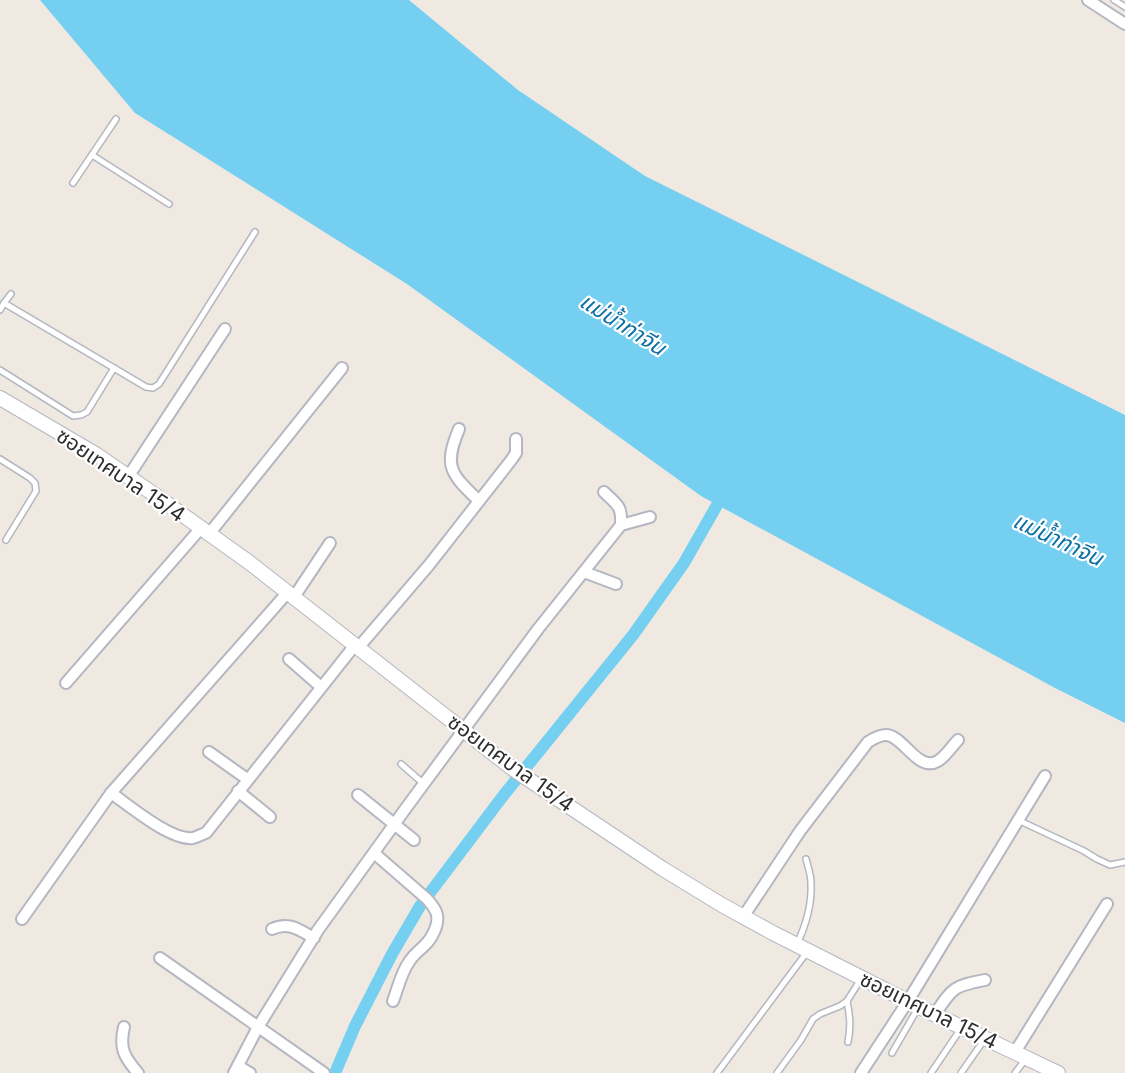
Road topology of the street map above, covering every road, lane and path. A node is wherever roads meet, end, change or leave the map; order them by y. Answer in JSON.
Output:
{"nodes":[{"id":1,"x":1088,"y":0,"type":"edge"},
{"id":2,"x":1114,"y":0,"type":"edge"},
{"id":3,"x":1125,"y":7,"type":"edge"},
{"id":4,"x":1125,"y":24,"type":"edge"},
{"id":5,"x":116,"y":119,"type":"dead end"},
{"id":6,"x":92,"y":155,"type":"junction"},
{"id":7,"x":74,"y":183,"type":"dead end"},
{"id":8,"x":169,"y":204,"type":"dead end"},
{"id":9,"x":255,"y":232,"type":"dead end"},
{"id":10,"x":11,"y":294,"type":"dead end"},
{"id":11,"x":4,"y":303,"type":"junction"},
{"id":12,"x":0,"y":310,"type":"edge"},
{"id":13,"x":225,"y":329,"type":"dead end"},
{"id":14,"x":114,"y":368,"type":"junction"},
{"id":15,"x":342,"y":368,"type":"dead end"},
{"id":16,"x":0,"y":370,"type":"edge"},
{"id":17,"x":0,"y":398,"type":"edge"},
{"id":18,"x":459,"y":429,"type":"dead end"},
{"id":19,"x":516,"y":439,"type":"dead end"},
{"id":20,"x":0,"y":459,"type":"edge"},
{"id":21,"x":128,"y":477,"type":"junction"},
{"id":22,"x":604,"y":492,"type":"dead end"},
{"id":23,"x":479,"y":501,"type":"junction"},
{"id":24,"x":650,"y":517,"type":"dead end"},
{"id":25,"x":621,"y":525,"type":"junction"},
{"id":26,"x":205,"y":531,"type":"junction"},
{"id":27,"x":6,"y":540,"type":"dead end"},
{"id":28,"x":330,"y":543,"type":"dead end"},
{"id":29,"x":584,"y":572,"type":"junction"},
{"id":30,"x":616,"y":584,"type":"dead end"},
{"id":31,"x":291,"y":595,"type":"junction"},
{"id":32,"x":356,"y":647,"type":"junction"},
{"id":33,"x":290,"y":659,"type":"dead end"},
{"id":34,"x":66,"y":683,"type":"dead end"},
{"id":35,"x":321,"y":687,"type":"junction"},
{"id":36,"x":464,"y":730,"type":"junction"},
{"id":37,"x":958,"y":740,"type":"dead end"},
{"id":38,"x":209,"y":752,"type":"dead end"},
{"id":39,"x":401,"y":764,"type":"dead end"},
{"id":40,"x":1045,"y":776,"type":"dead end"},
{"id":41,"x":247,"y":779,"type":"junction"},
{"id":42,"x":424,"y":784,"type":"junction"},
{"id":43,"x":238,"y":791,"type":"junction"},
{"id":44,"x":111,"y":793,"type":"junction"},
{"id":45,"x":358,"y":795,"type":"dead end"},
{"id":46,"x":270,"y":817,"type":"dead end"},
{"id":47,"x":1018,"y":820,"type":"junction"},
{"id":48,"x":395,"y":823,"type":"junction"},
{"id":49,"x":414,"y":840,"type":"dead end"},
{"id":50,"x":374,"y":853,"type":"junction"},
{"id":51,"x":806,"y":859,"type":"dead end"},
{"id":52,"x":1125,"y":862,"type":"edge"},
{"id":53,"x":1107,"y":904,"type":"dead end"},
{"id":54,"x":743,"y":917,"type":"junction"},
{"id":55,"x":22,"y":920,"type":"dead end"},
{"id":56,"x":272,"y":929,"type":"dead end"},
{"id":57,"x":314,"y":938,"type":"junction"},
{"id":58,"x":802,"y":948,"type":"junction"},
{"id":59,"x":160,"y":958,"type":"dead end"},
{"id":60,"x":862,"y":978,"type":"junction"},
{"id":61,"x":985,"y":980,"type":"dead end"},
{"id":62,"x":393,"y":1001,"type":"dead end"},
{"id":63,"x":847,"y":1001,"type":"junction"},
{"id":64,"x":914,"y":1004,"type":"junction"},
{"id":65,"x":935,"y":1014,"type":"junction"},
{"id":66,"x":124,"y":1027,"type":"dead end"},
{"id":67,"x":258,"y":1027,"type":"junction"},
{"id":68,"x":962,"y":1027,"type":"junction"},
{"id":69,"x":985,"y":1038,"type":"junction"},
{"id":70,"x":848,"y":1041,"type":"dead end"},
{"id":71,"x":892,"y":1053,"type":"dead end"},
{"id":72,"x":1021,"y":1054,"type":"junction"},
{"id":73,"x":236,"y":1069,"type":"edge"},
{"id":74,"x":138,"y":1073,"type":"edge"},
{"id":75,"x":250,"y":1073,"type":"edge"},
{"id":76,"x":324,"y":1073,"type":"edge"},
{"id":77,"x":717,"y":1073,"type":"edge"},
{"id":78,"x":777,"y":1073,"type":"edge"},
{"id":79,"x":861,"y":1073,"type":"edge"},
{"id":80,"x":931,"y":1073,"type":"edge"},
{"id":81,"x":961,"y":1073,"type":"edge"},
{"id":82,"x":1015,"y":1073,"type":"edge"},
{"id":83,"x":1058,"y":1073,"type":"edge"}],
"edges":[{"from":1,"to":4,"type":"street"},
{"from":2,"to":3,"type":"lane"},
{"from":5,"to":6,"type":"lane"},
{"from":6,"to":7,"type":"lane"},
{"from":6,"to":8,"type":"lane"},
{"from":9,"to":14,"type":"lane"},
{"from":10,"to":11,"type":"lane"},
{"from":11,"to":12,"type":"lane"},
{"from":11,"to":14,"type":"lane"},
{"from":13,"to":21,"type":"street"},
{"from":14,"to":16,"type":"lane"},
{"from":15,"to":26,"type":"street"},
{"from":17,"to":21,"type":"street","name":"ซอยเทศบาล 15/4"},
{"from":18,"to":23,"type":"street"},
{"from":19,"to":23,"type":"street"},
{"from":20,"to":27,"type":"lane"},
{"from":21,"to":26,"type":"street","name":"ซอยเทศบาล 15/4"},
{"from":22,"to":25,"type":"street"},
{"from":23,"to":32,"type":"street"},
{"from":24,"to":25,"type":"street"},
{"from":25,"to":29,"type":"street"},
{"from":26,"to":31,"type":"street","name":"ซอยเทศบาล 15/4"},
{"from":26,"to":34,"type":"street"},
{"from":28,"to":31,"type":"street"},
{"from":29,"to":30,"type":"street"},
{"from":29,"to":36,"type":"street"},
{"from":31,"to":32,"type":"street","name":"ซอยเทศบาล 15/4"},
{"from":31,"to":44,"type":"street"},
{"from":32,"to":35,"type":"street"},
{"from":32,"to":36,"type":"street","name":"ซอยเทศบาล 15/4"},
{"from":33,"to":35,"type":"street"},
{"from":35,"to":41,"type":"street"},
{"from":36,"to":42,"type":"street"},
{"from":36,"to":54,"type":"street","name":"ซอยเทศบาล 15/4"},
{"from":37,"to":54,"type":"street"},
{"from":38,"to":41,"type":"street"},
{"from":39,"to":42,"type":"lane"},
{"from":40,"to":47,"type":"street"},
{"from":41,"to":43,"type":"street"},
{"from":42,"to":48,"type":"street"},
{"from":43,"to":44,"type":"street"},
{"from":43,"to":46,"type":"street"},
{"from":44,"to":55,"type":"street"},
{"from":45,"to":48,"type":"street"},
{"from":47,"to":52,"type":"lane"},
{"from":47,"to":64,"type":"street"},
{"from":48,"to":49,"type":"street"},
{"from":48,"to":50,"type":"street"},
{"from":50,"to":57,"type":"street"},
{"from":50,"to":62,"type":"street"},
{"from":51,"to":58,"type":"lane"},
{"from":53,"to":72,"type":"street"},
{"from":54,"to":58,"type":"street","name":"ซอยเทศบาล 15/4"},
{"from":56,"to":57,"type":"street"},
{"from":57,"to":67,"type":"street"},
{"from":58,"to":60,"type":"street","name":"ซอยเทศบาล 15/4"},
{"from":58,"to":77,"type":"lane"},
{"from":59,"to":67,"type":"street"},
{"from":60,"to":63,"type":"lane"},
{"from":60,"to":64,"type":"street","name":"ซอยเทศบาล 15/4"},
{"from":61,"to":65,"type":"street"},
{"from":63,"to":70,"type":"lane"},
{"from":63,"to":78,"type":"lane"},
{"from":64,"to":65,"type":"street","name":"ซอยเทศบาล 15/4"},
{"from":64,"to":71,"type":"lane"},
{"from":64,"to":79,"type":"street"},
{"from":65,"to":68,"type":"street","name":"ซอยเทศบาล 15/4"},
{"from":66,"to":74,"type":"street"},
{"from":67,"to":73,"type":"street"},
{"from":67,"to":76,"type":"street"},
{"from":68,"to":69,"type":"street","name":"ซอยเทศบาล 15/4"},
{"from":68,"to":80,"type":"lane"},
{"from":69,"to":72,"type":"street","name":"ซอยเทศบาล 15/4"},
{"from":69,"to":81,"type":"lane"},
{"from":72,"to":82,"type":"lane"},
{"from":72,"to":83,"type":"street","name":"ซอยเทศบาล 15/4"},
{"from":73,"to":75,"type":"street"}]}
